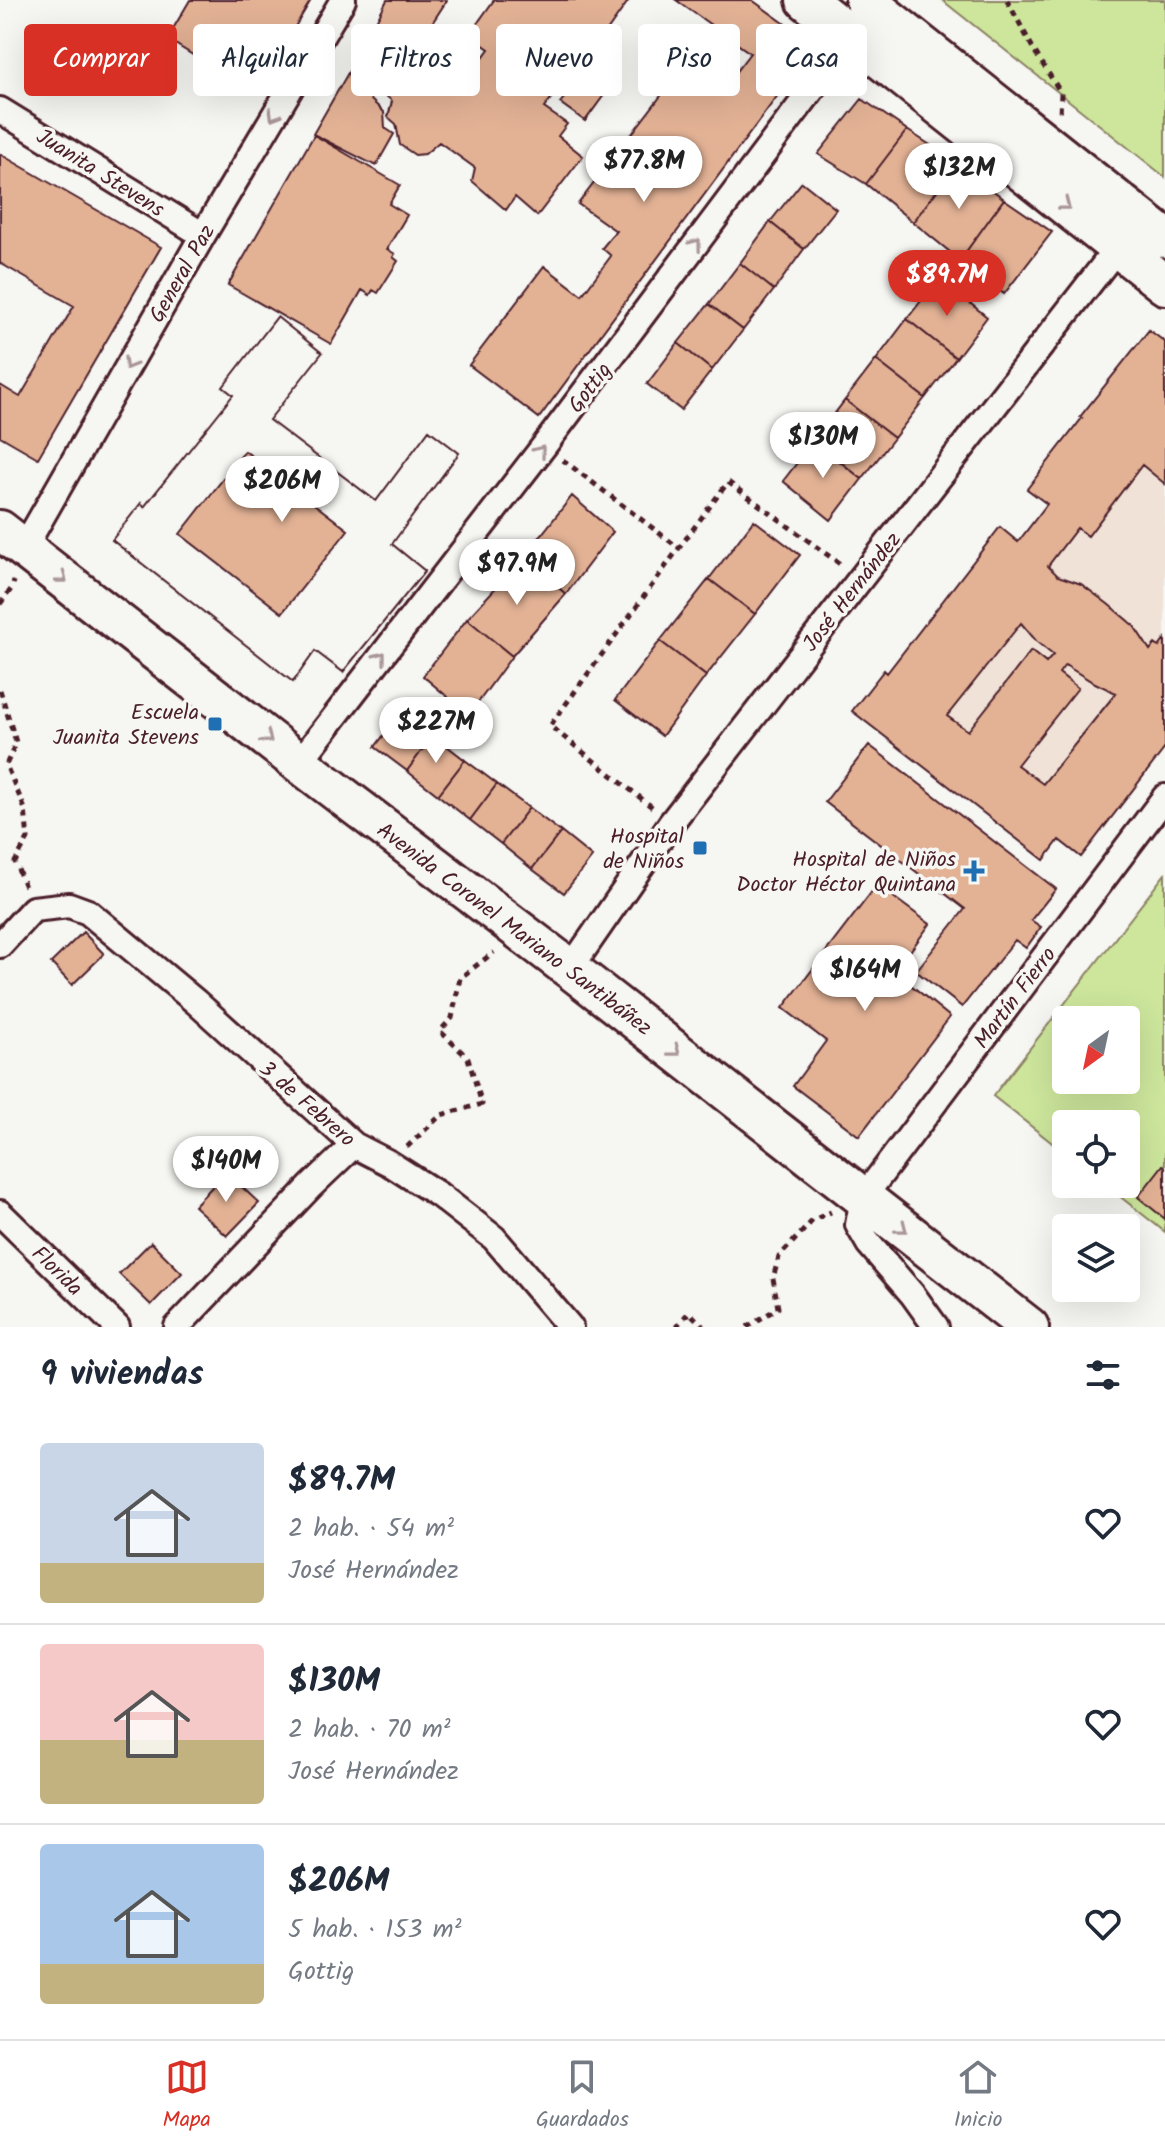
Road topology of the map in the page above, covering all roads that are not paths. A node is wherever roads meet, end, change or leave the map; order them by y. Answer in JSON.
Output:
{"nodes":[{"id":1,"x":343,"y":0,"type":"edge"},
{"id":2,"x":806,"y":0,"type":"edge"},
{"id":3,"x":864,"y":14,"type":"edge"},
{"id":4,"x":0,"y":110,"type":"edge"},
{"id":5,"x":203,"y":235,"type":"junction"},
{"id":6,"x":1141,"y":235,"type":"edge"},
{"id":7,"x":1165,"y":285,"type":"edge"},
{"id":8,"x":12,"y":539,"type":"edge"},
{"id":9,"x":299,"y":763,"type":"junction"},
{"id":10,"x":1165,"y":797,"type":"edge"},
{"id":11,"x":0,"y":945,"type":"edge"},
{"id":12,"x":570,"y":969,"type":"junction"},
{"id":13,"x":354,"y":1145,"type":"junction"},
{"id":14,"x":863,"y":1198,"type":"junction"},
{"id":15,"x":0,"y":1213,"type":"edge"},
{"id":16,"x":117,"y":1327,"type":"edge"},
{"id":17,"x":177,"y":1327,"type":"edge"},
{"id":18,"x":570,"y":1327,"type":"edge"},
{"id":19,"x":936,"y":1327,"type":"edge"},
{"id":20,"x":1029,"y":1327,"type":"edge"}],
"edges":[{"from":1,"to":5,"type":"street","name":"General Paz","one_way":true},
{"from":2,"to":3,"type":"main road"},
{"from":3,"to":6,"type":"main road","one_way":true},
{"from":3,"to":6,"type":"main road"},
{"from":9,"to":3,"type":"street","name":"Gottig","one_way":true},
{"from":4,"to":5,"type":"street","name":"Juanita Stevens"},
{"from":5,"to":8,"type":"street","name":"General Paz","one_way":true},
{"from":6,"to":7,"type":"main road"},
{"from":6,"to":12,"type":"street","name":"José Hernández"},
{"from":8,"to":9,"type":"main road","name":"Avenida Coronel Mariano Santibáñez","one_way":true},
{"from":9,"to":12,"type":"main road","name":"Avenida Coronel Mariano Santibáñez"},
{"from":10,"to":14,"type":"street","name":"Martín Fierro"},
{"from":11,"to":13,"type":"street","name":"3 de Febrero"},
{"from":12,"to":14,"type":"main road","name":"Avenida Coronel Mariano Santibáñez","one_way":true},
{"from":13,"to":17,"type":"street"},
{"from":13,"to":18,"type":"street","name":"3 de Febrero"},
{"from":14,"to":19,"type":"street"},
{"from":14,"to":20,"type":"main road","name":"Avenida Coronel Mariano Santibáñez","one_way":true},
{"from":15,"to":16,"type":"street","name":"Florida"}]}
